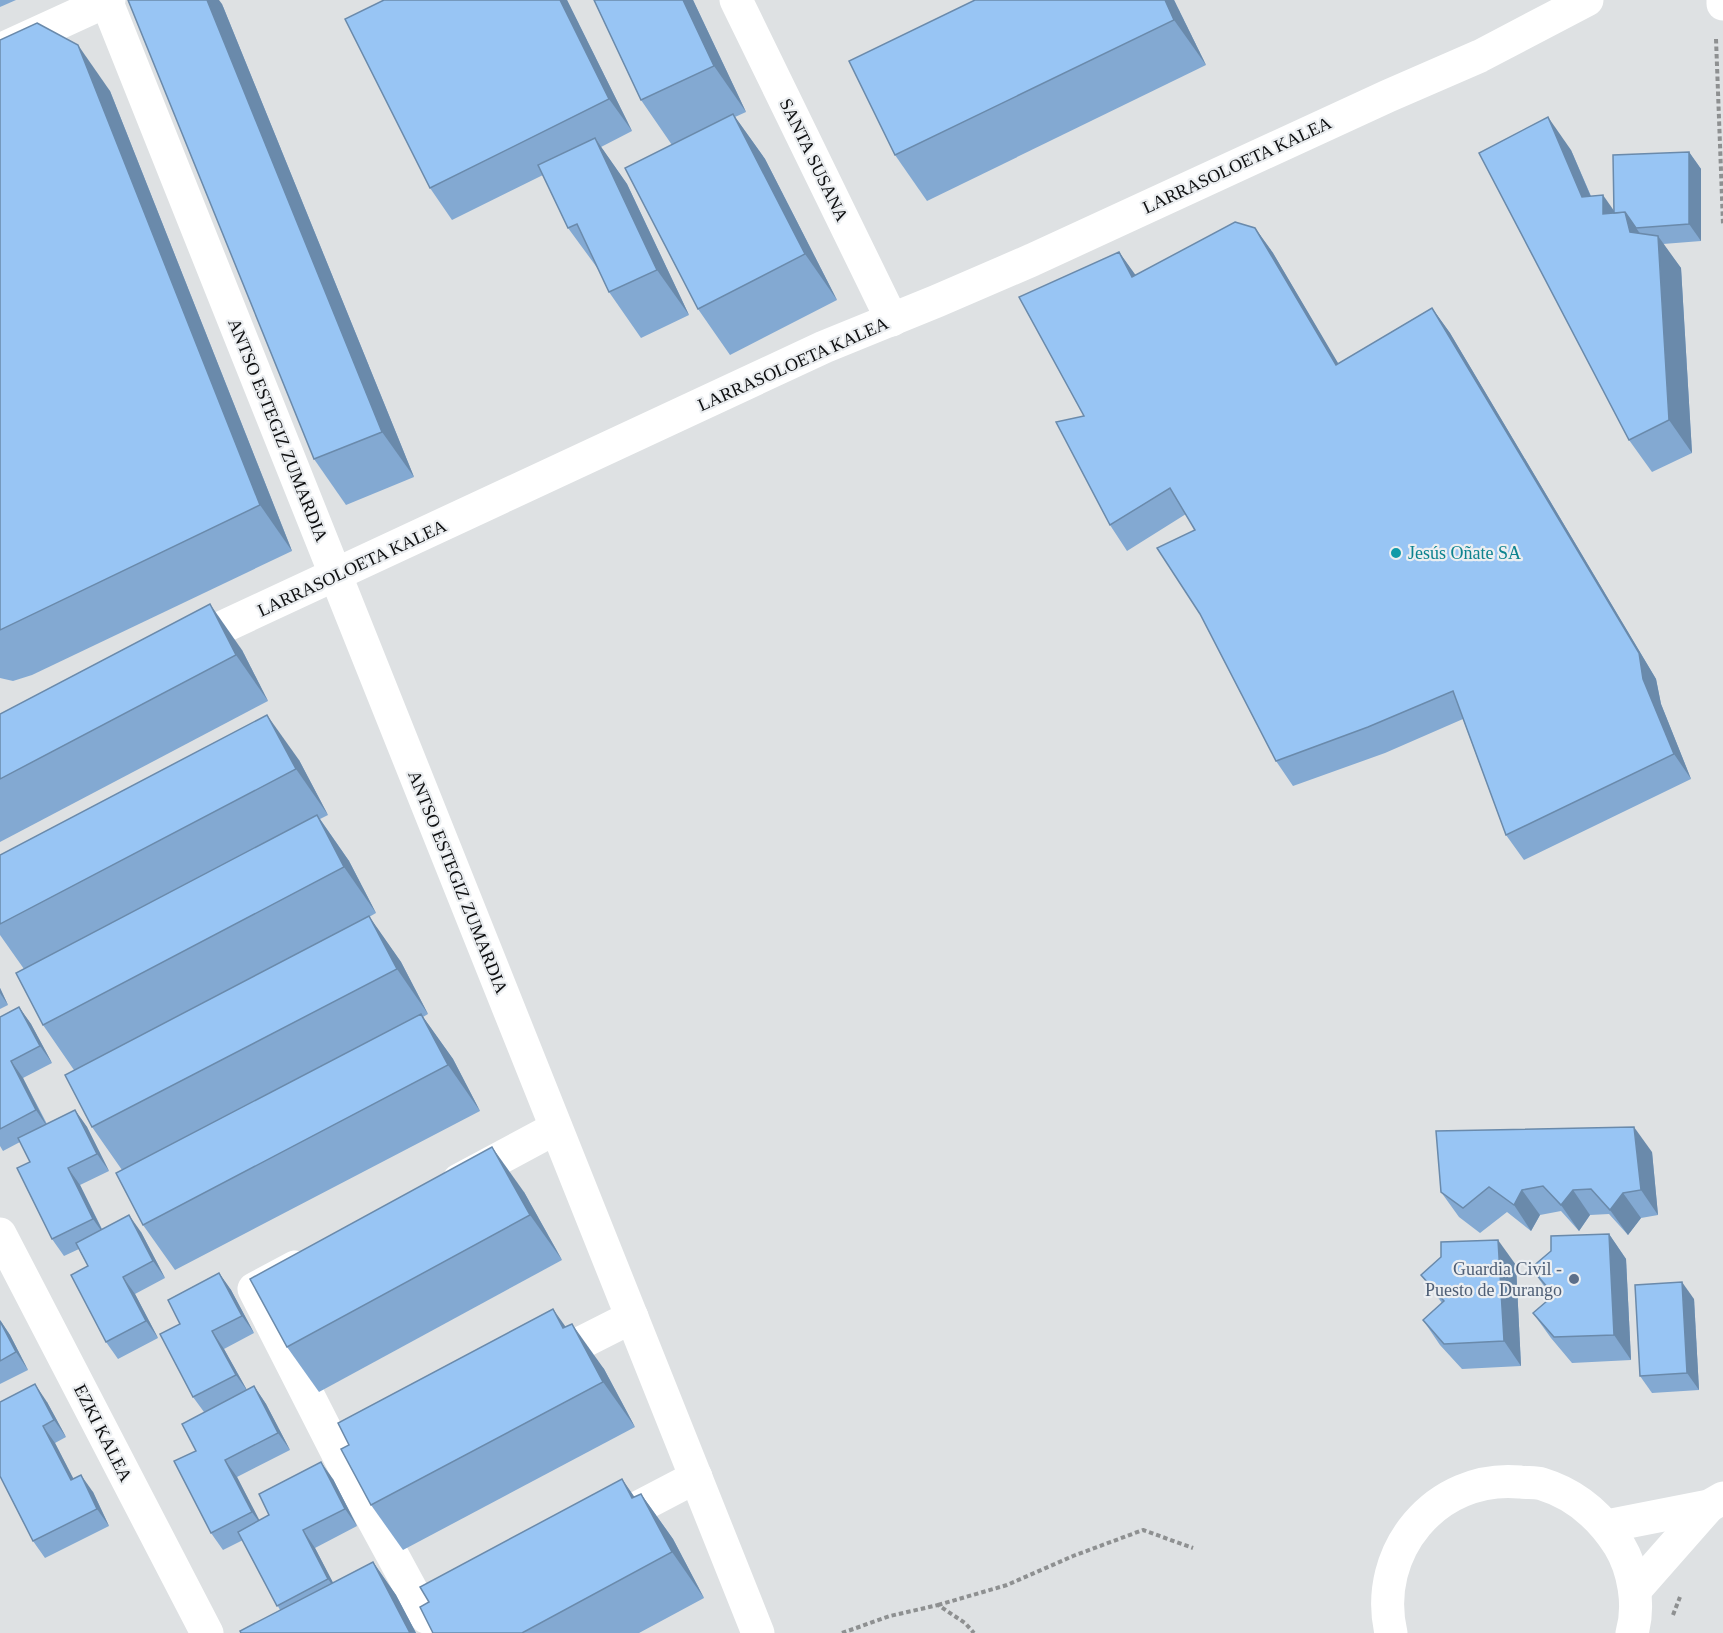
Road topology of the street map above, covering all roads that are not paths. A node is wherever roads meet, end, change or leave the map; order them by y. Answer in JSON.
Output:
{"nodes":[{"id":1,"x":107,"y":0,"type":"edge"},
{"id":2,"x":736,"y":0,"type":"edge"},
{"id":3,"x":1587,"y":0,"type":"edge"},
{"id":4,"x":0,"y":50,"type":"edge"},
{"id":5,"x":892,"y":320,"type":"junction"},
{"id":6,"x":336,"y":575,"type":"junction"},
{"id":7,"x":161,"y":655,"type":"edge"},
{"id":8,"x":556,"y":1128,"type":"junction"},
{"id":9,"x":431,"y":1195,"type":"edge"},
{"id":10,"x":0,"y":1234,"type":"edge"},
{"id":11,"x":316,"y":1256,"type":"edge"},
{"id":12,"x":632,"y":1317,"type":"junction"},
{"id":13,"x":519,"y":1375,"type":"edge"},
{"id":14,"x":415,"y":1427,"type":"edge"},
{"id":15,"x":343,"y":1464,"type":"junction"},
{"id":16,"x":696,"y":1477,"type":"junction"},
{"id":17,"x":1716,"y":1502,"type":"edge"},
{"id":18,"x":1607,"y":1526,"type":"junction"},
{"id":19,"x":581,"y":1536,"type":"edge"},
{"id":20,"x":478,"y":1590,"type":"edge"},
{"id":21,"x":1635,"y":1590,"type":"junction"},
{"id":22,"x":430,"y":1625,"type":"edge"},
{"id":23,"x":207,"y":1633,"type":"edge"},
{"id":24,"x":758,"y":1633,"type":"edge"},
{"id":25,"x":1391,"y":1633,"type":"edge"},
{"id":26,"x":1632,"y":1633,"type":"edge"}],
"edges":[{"from":1,"to":4,"type":"street"},
{"from":1,"to":6,"type":"street","name":"ANTSO ESTEGIZ ZUMARDIA"},
{"from":2,"to":5,"type":"street","name":"SANTA SUSANA"},
{"from":3,"to":5,"type":"street","name":"LARRASOLOETA KALEA"},
{"from":5,"to":6,"type":"street","name":"LARRASOLOETA KALEA"},
{"from":6,"to":7,"type":"street","name":"LARRASOLOETA KALEA"},
{"from":6,"to":8,"type":"street","name":"ANTSO ESTEGIZ ZUMARDIA"},
{"from":8,"to":9,"type":"street"},
{"from":8,"to":12,"type":"street","name":"ANTSO ESTEGIZ ZUMARDIA"},
{"from":10,"to":23,"type":"street","name":"EZKI KALEA"},
{"from":11,"to":15,"type":"street"},
{"from":12,"to":13,"type":"street"},
{"from":12,"to":16,"type":"street","name":"ANTSO ESTEGIZ ZUMARDIA"},
{"from":14,"to":15,"type":"street"},
{"from":15,"to":22,"type":"street"},
{"from":16,"to":19,"type":"street"},
{"from":16,"to":24,"type":"street","name":"ANTSO ESTEGIZ ZUMARDIA"},
{"from":17,"to":18,"type":"street"},
{"from":17,"to":21,"type":"street"},
{"from":18,"to":21,"type":"street"},
{"from":18,"to":25,"type":"street"},
{"from":20,"to":22,"type":"street"},
{"from":21,"to":26,"type":"street"}]}
